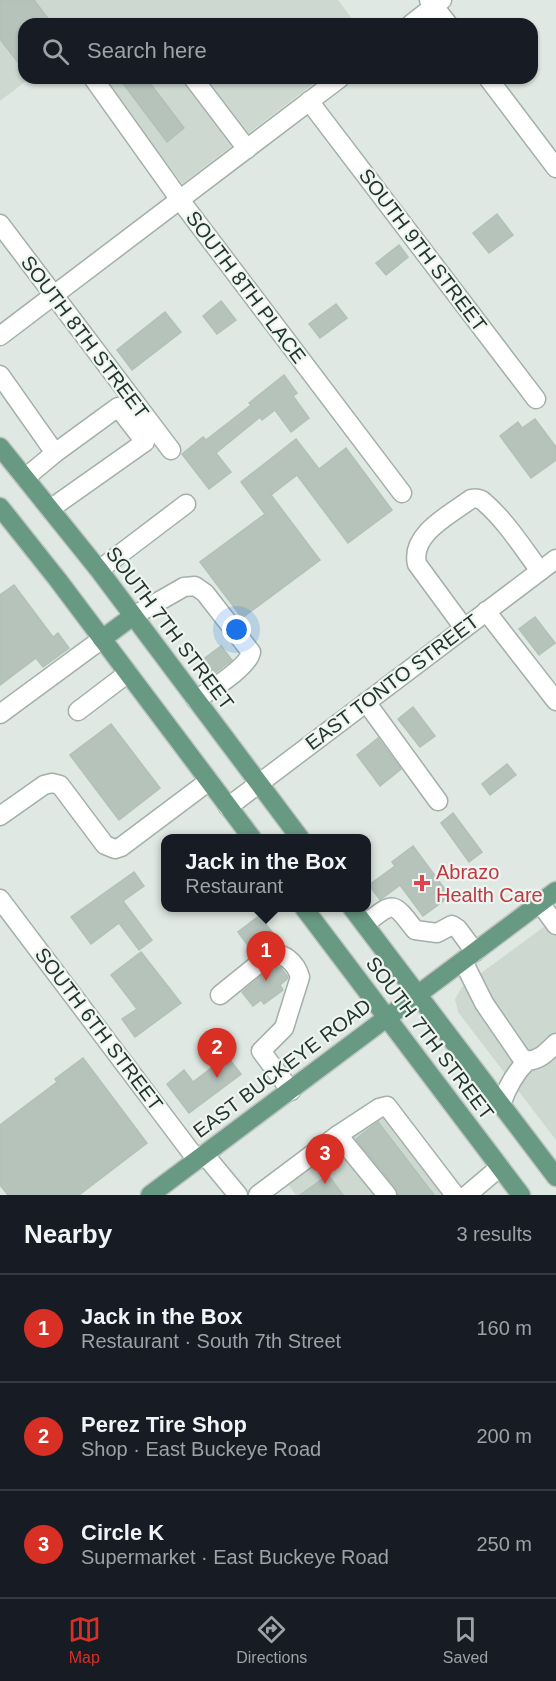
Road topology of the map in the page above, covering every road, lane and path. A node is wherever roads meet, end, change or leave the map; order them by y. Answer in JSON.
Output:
{"nodes":[{"id":1,"x":435,"y":2,"type":"edge"},
{"id":2,"x":418,"y":18,"type":"edge"},
{"id":3,"x":444,"y":18,"type":"edge"},
{"id":4,"x":97,"y":84,"type":"edge"},
{"id":5,"x":198,"y":84,"type":"edge"},
{"id":6,"x":332,"y":84,"type":"edge"},
{"id":7,"x":493,"y":84,"type":"edge"},
{"id":8,"x":309,"y":101,"type":"junction"},
{"id":9,"x":247,"y":149,"type":"junction"},
{"id":10,"x":556,"y":168,"type":"edge"},
{"id":11,"x":180,"y":200,"type":"junction"},
{"id":12,"x":0,"y":224,"type":"edge"},
{"id":13,"x":54,"y":295,"type":"junction"},
{"id":14,"x":0,"y":336,"type":"edge"},
{"id":15,"x":0,"y":375,"type":"edge"},
{"id":16,"x":536,"y":399,"type":"dead end"},
{"id":17,"x":0,"y":447,"type":"edge"},
{"id":18,"x":171,"y":450,"type":"dead end"},
{"id":19,"x":55,"y":453,"type":"junction"},
{"id":20,"x":25,"y":478,"type":"junction"},
{"id":21,"x":402,"y":493,"type":"dead end"},
{"id":22,"x":186,"y":504,"type":"dead end"},
{"id":23,"x":0,"y":507,"type":"edge"},
{"id":24,"x":50,"y":509,"type":"junction"},
{"id":25,"x":556,"y":559,"type":"edge"},
{"id":26,"x":99,"y":570,"type":"junction"},
{"id":27,"x":540,"y":571,"type":"junction"},
{"id":28,"x":486,"y":611,"type":"junction"},
{"id":29,"x":133,"y":616,"type":"junction"},
{"id":30,"x":464,"y":628,"type":"junction"},
{"id":31,"x":102,"y":639,"type":"junction"},
{"id":32,"x":128,"y":673,"type":"junction"},
{"id":33,"x":196,"y":700,"type":"junction"},
{"id":34,"x":556,"y":701,"type":"edge"},
{"id":35,"x":366,"y":702,"type":"junction"},
{"id":36,"x":78,"y":711,"type":"dead end"},
{"id":37,"x":0,"y":714,"type":"edge"},
{"id":38,"x":209,"y":782,"type":"junction"},
{"id":39,"x":258,"y":783,"type":"junction"},
{"id":40,"x":438,"y":801,"type":"dead end"},
{"id":41,"x":228,"y":807,"type":"junction"},
{"id":42,"x":0,"y":816,"type":"edge"},
{"id":43,"x":249,"y":834,"type":"edge"},
{"id":44,"x":297,"y":834,"type":"edge"},
{"id":45,"x":556,"y":891,"type":"edge"},
{"id":46,"x":0,"y":898,"type":"edge"},
{"id":47,"x":540,"y":903,"type":"junction"},
{"id":48,"x":307,"y":912,"type":"edge"},
{"id":49,"x":355,"y":912,"type":"edge"},
{"id":50,"x":365,"y":924,"type":"junction"},
{"id":51,"x":556,"y":925,"type":"edge"},
{"id":52,"x":469,"y":957,"type":"junction"},
{"id":53,"x":220,"y":995,"type":"dead end"},
{"id":54,"x":418,"y":995,"type":"junction"},
{"id":55,"x":387,"y":1018,"type":"junction"},
{"id":56,"x":556,"y":1043,"type":"edge"},
{"id":57,"x":527,"y":1061,"type":"junction"},
{"id":58,"x":291,"y":1091,"type":"junction"},
{"id":59,"x":501,"y":1105,"type":"junction"},
{"id":60,"x":338,"y":1135,"type":"junction"},
{"id":61,"x":201,"y":1157,"type":"junction"},
{"id":62,"x":500,"y":1167,"type":"junction"},
{"id":63,"x":556,"y":1177,"type":"edge"},
{"id":64,"x":150,"y":1195,"type":"edge"},
{"id":65,"x":238,"y":1195,"type":"edge"},
{"id":66,"x":258,"y":1195,"type":"edge"},
{"id":67,"x":387,"y":1195,"type":"edge"},
{"id":68,"x":455,"y":1195,"type":"edge"},
{"id":69,"x":467,"y":1195,"type":"edge"},
{"id":70,"x":521,"y":1195,"type":"edge"}],
"edges":[{"from":1,"to":2,"type":"street"},
{"from":1,"to":3,"type":"street"},
{"from":4,"to":11,"type":"street","name":"SOUTH 8TH PLACE"},
{"from":5,"to":9,"type":"street"},
{"from":6,"to":8,"type":"street"},
{"from":7,"to":10,"type":"street"},
{"from":8,"to":9,"type":"street"},
{"from":8,"to":16,"type":"street","name":"SOUTH 9TH STREET"},
{"from":9,"to":11,"type":"street"},
{"from":11,"to":13,"type":"street"},
{"from":11,"to":21,"type":"street","name":"SOUTH 8TH PLACE"},
{"from":12,"to":13,"type":"street","name":"SOUTH 8TH STREET"},
{"from":13,"to":14,"type":"street"},
{"from":13,"to":18,"type":"street","name":"SOUTH 8TH STREET"},
{"from":15,"to":19,"type":"street"},
{"from":17,"to":20,"type":"main road","name":"SOUTH 7TH STREET"},
{"from":19,"to":20,"type":"street"},
{"from":19,"to":24,"type":"street"},
{"from":20,"to":24,"type":"main road","name":"SOUTH 7TH STREET"},
{"from":22,"to":26,"type":"street"},
{"from":23,"to":31,"type":"main road"},
{"from":24,"to":26,"type":"main road","name":"SOUTH 7TH STREET"},
{"from":25,"to":27,"type":"street","name":"EAST TONTO STREET"},
{"from":26,"to":29,"type":"main road","name":"SOUTH 7TH STREET"},
{"from":27,"to":28,"type":"street","name":"EAST TONTO STREET"},
{"from":27,"to":30,"type":"street"},
{"from":28,"to":30,"type":"street","name":"EAST TONTO STREET"},
{"from":28,"to":34,"type":"street"},
{"from":29,"to":31,"type":"main road"},
{"from":29,"to":33,"type":"main road","name":"SOUTH 7TH STREET"},
{"from":29,"to":33,"type":"street"},
{"from":30,"to":35,"type":"street","name":"EAST TONTO STREET"},
{"from":31,"to":32,"type":"main road"},
{"from":31,"to":37,"type":"street"},
{"from":32,"to":36,"type":"street"},
{"from":32,"to":38,"type":"main road"},
{"from":33,"to":39,"type":"main road","name":"SOUTH 7TH STREET"},
{"from":35,"to":39,"type":"street","name":"EAST TONTO STREET"},
{"from":35,"to":40,"type":"street"},
{"from":38,"to":41,"type":"main road"},
{"from":38,"to":42,"type":"street"},
{"from":39,"to":41,"type":"street","name":"EAST TONTO STREET"},
{"from":39,"to":44,"type":"main road","name":"SOUTH 7TH STREET"},
{"from":41,"to":43,"type":"main road"},
{"from":45,"to":47,"type":"main road","name":"EAST BUCKEYE ROAD"},
{"from":46,"to":61,"type":"street","name":"SOUTH 6TH STREET"},
{"from":47,"to":51,"type":"street"},
{"from":47,"to":52,"type":"main road","name":"EAST BUCKEYE ROAD"},
{"from":48,"to":55,"type":"main road","name":"SOUTH 7TH STREET"},
{"from":49,"to":50,"type":"main road","name":"SOUTH 7TH STREET"},
{"from":50,"to":52,"type":"street"},
{"from":50,"to":54,"type":"main road","name":"SOUTH 7TH STREET"},
{"from":52,"to":54,"type":"main road","name":"EAST BUCKEYE ROAD"},
{"from":52,"to":57,"type":"street"},
{"from":53,"to":58,"type":"street"},
{"from":54,"to":55,"type":"main road","name":"EAST BUCKEYE ROAD"},
{"from":54,"to":59,"type":"main road","name":"SOUTH 7TH STREET"},
{"from":55,"to":58,"type":"main road","name":"EAST BUCKEYE ROAD"},
{"from":55,"to":62,"type":"main road","name":"SOUTH 7TH STREET"},
{"from":56,"to":57,"type":"street"},
{"from":57,"to":59,"type":"street"},
{"from":58,"to":61,"type":"main road","name":"EAST BUCKEYE ROAD"},
{"from":59,"to":63,"type":"main road","name":"SOUTH 7TH STREET"},
{"from":60,"to":66,"type":"street"},
{"from":60,"to":67,"type":"street"},
{"from":60,"to":68,"type":"street"},
{"from":61,"to":64,"type":"main road","name":"EAST BUCKEYE ROAD"},
{"from":61,"to":65,"type":"street","name":"SOUTH 6TH STREET"},
{"from":62,"to":69,"type":"street"},
{"from":62,"to":70,"type":"main road","name":"SOUTH 7TH STREET"}]}
